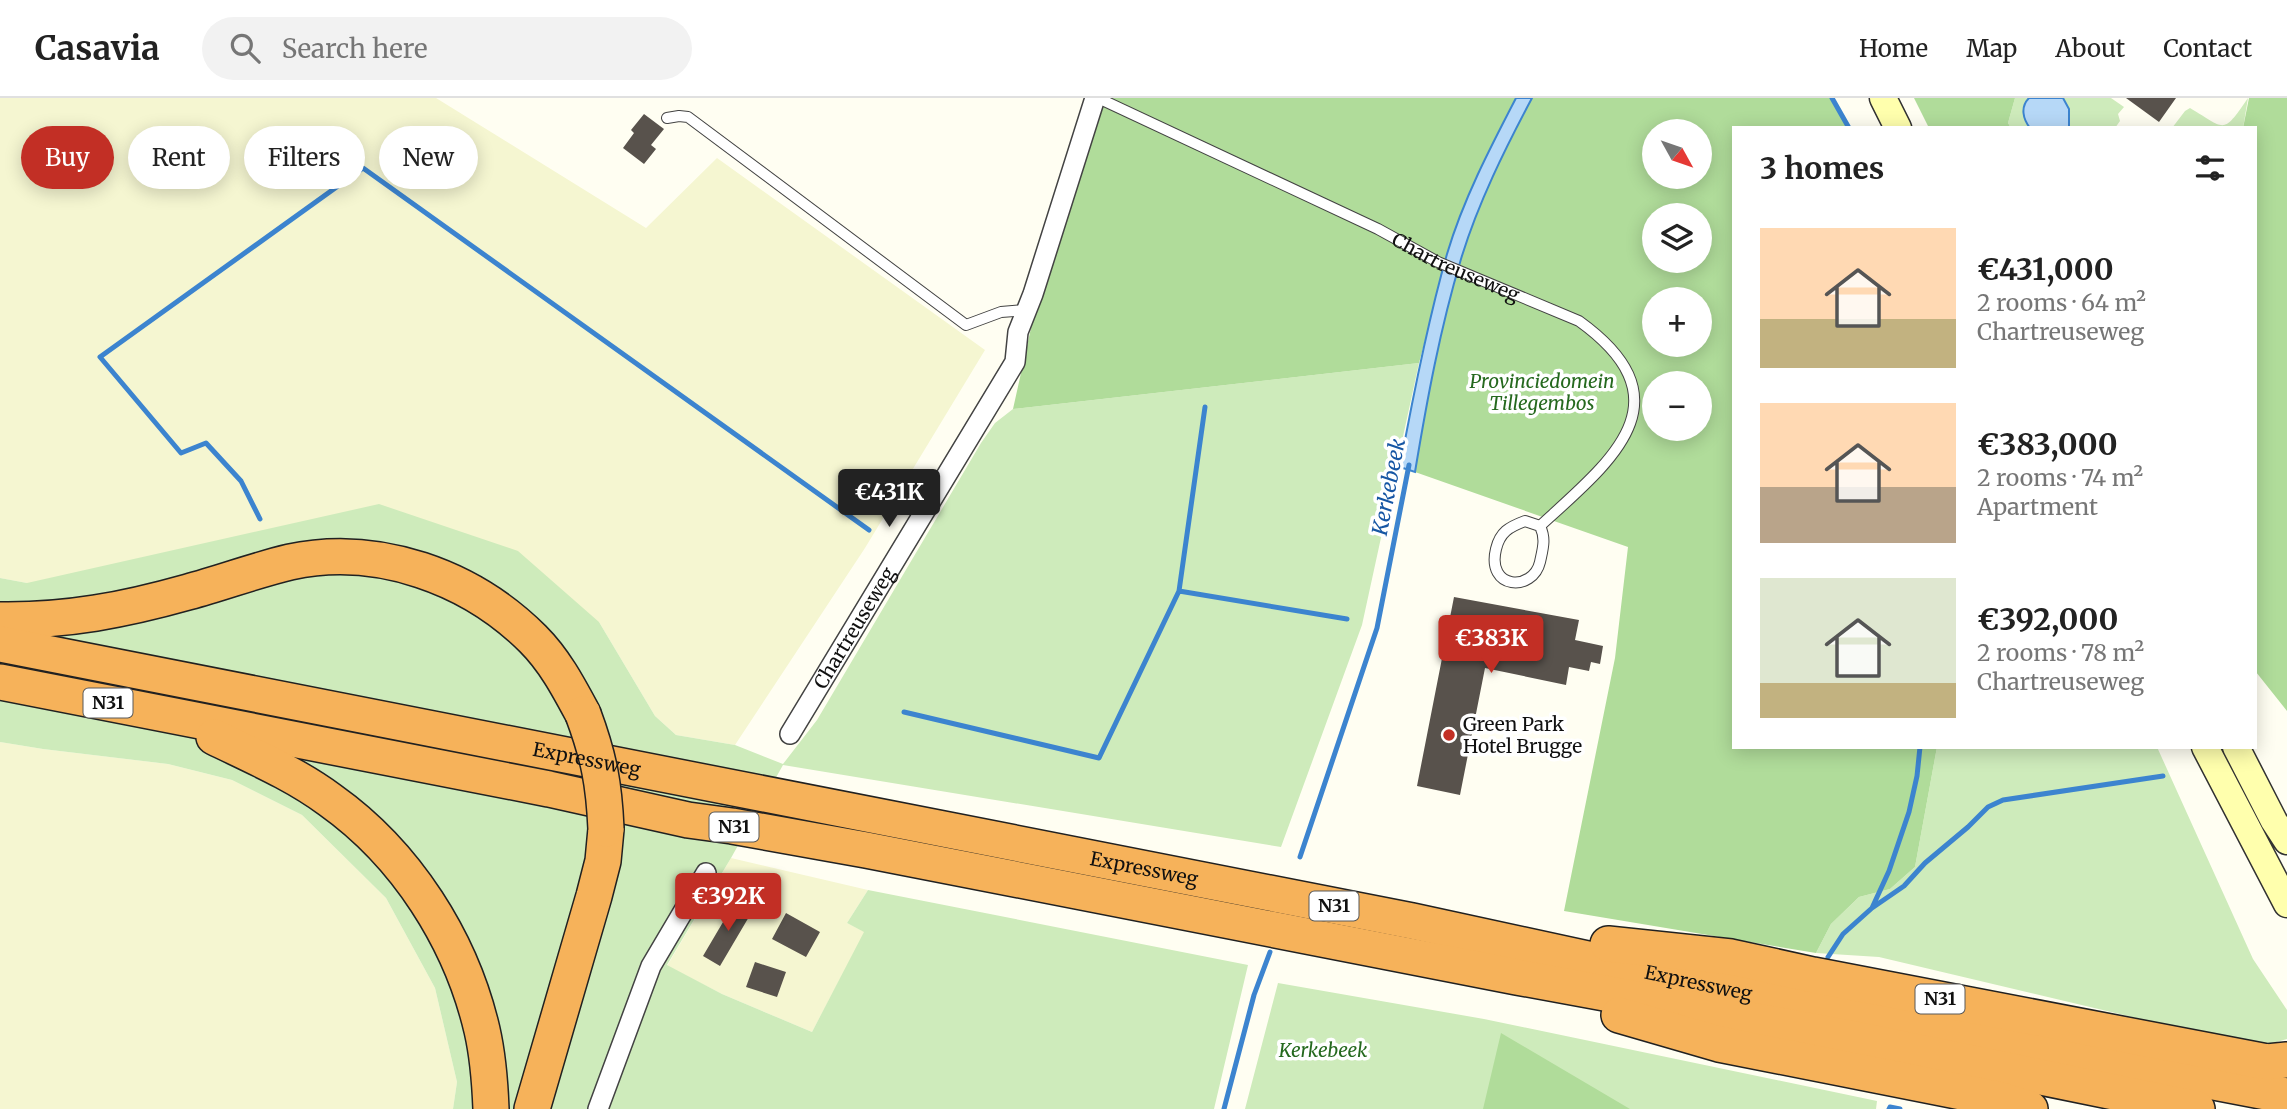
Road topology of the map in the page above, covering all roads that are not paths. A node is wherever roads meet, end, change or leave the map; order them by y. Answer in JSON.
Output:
{"nodes":[{"id":1,"x":1096,"y":98,"type":"edge"},
{"id":2,"x":1882,"y":98,"type":"edge"},
{"id":3,"x":667,"y":118,"type":"dead end"},
{"id":4,"x":1897,"y":126,"type":"edge"},
{"id":5,"x":1027,"y":310,"type":"junction"},
{"id":6,"x":1540,"y":526,"type":"junction"},
{"id":7,"x":0,"y":620,"type":"edge"},
{"id":8,"x":0,"y":644,"type":"edge"},
{"id":9,"x":0,"y":682,"type":"edge"},
{"id":10,"x":172,"y":716,"type":"junction"},
{"id":11,"x":790,"y":734,"type":"dead end"},
{"id":12,"x":2206,"y":749,"type":"edge"},
{"id":13,"x":2237,"y":749,"type":"edge"},
{"id":14,"x":2287,"y":841,"type":"edge"},
{"id":15,"x":706,"y":873,"type":"dead end"},
{"id":16,"x":2287,"y":904,"type":"edge"},
{"id":17,"x":1484,"y":936,"type":"junction"},
{"id":18,"x":1517,"y":977,"type":"junction"},
{"id":19,"x":2287,"y":1060,"type":"edge"},
{"id":20,"x":2287,"y":1096,"type":"edge"},
{"id":21,"x":2287,"y":1104,"type":"edge"},
{"id":22,"x":491,"y":1109,"type":"edge"},
{"id":23,"x":531,"y":1109,"type":"edge"},
{"id":24,"x":598,"y":1109,"type":"edge"},
{"id":25,"x":2029,"y":1109,"type":"edge"},
{"id":26,"x":2197,"y":1109,"type":"edge"},
{"id":27,"x":2285,"y":1109,"type":"edge"}],
"edges":[{"from":1,"to":5,"type":"street","name":"Chartreuseweg"},
{"from":1,"to":6,"type":"lane","name":"Chartreuseweg"},
{"from":2,"to":4,"type":"main road"},
{"from":3,"to":5,"type":"lane"},
{"from":5,"to":11,"type":"street","name":"Chartreuseweg"},
{"from":6,"to":6,"type":"lane"},
{"from":7,"to":23,"type":"highway","bridge":true},
{"from":8,"to":17,"type":"highway","name":"Expressweg","number":"N31"},
{"from":9,"to":10,"type":"highway","name":"Expressweg","number":"N31"},
{"from":10,"to":18,"type":"highway","name":"Expressweg","number":"N31"},
{"from":10,"to":22,"type":"highway"},
{"from":12,"to":16,"type":"main road"},
{"from":13,"to":14,"type":"main road"},
{"from":15,"to":24,"type":"street"},
{"from":17,"to":19,"type":"highway","number":"N31"},
{"from":17,"to":20,"type":"highway","name":"Expressweg","number":"N31"},
{"from":18,"to":25,"type":"highway","number":"N31"},
{"from":18,"to":26,"type":"highway","name":"Expressweg","number":"N31"},
{"from":21,"to":27,"type":"main road"}]}
